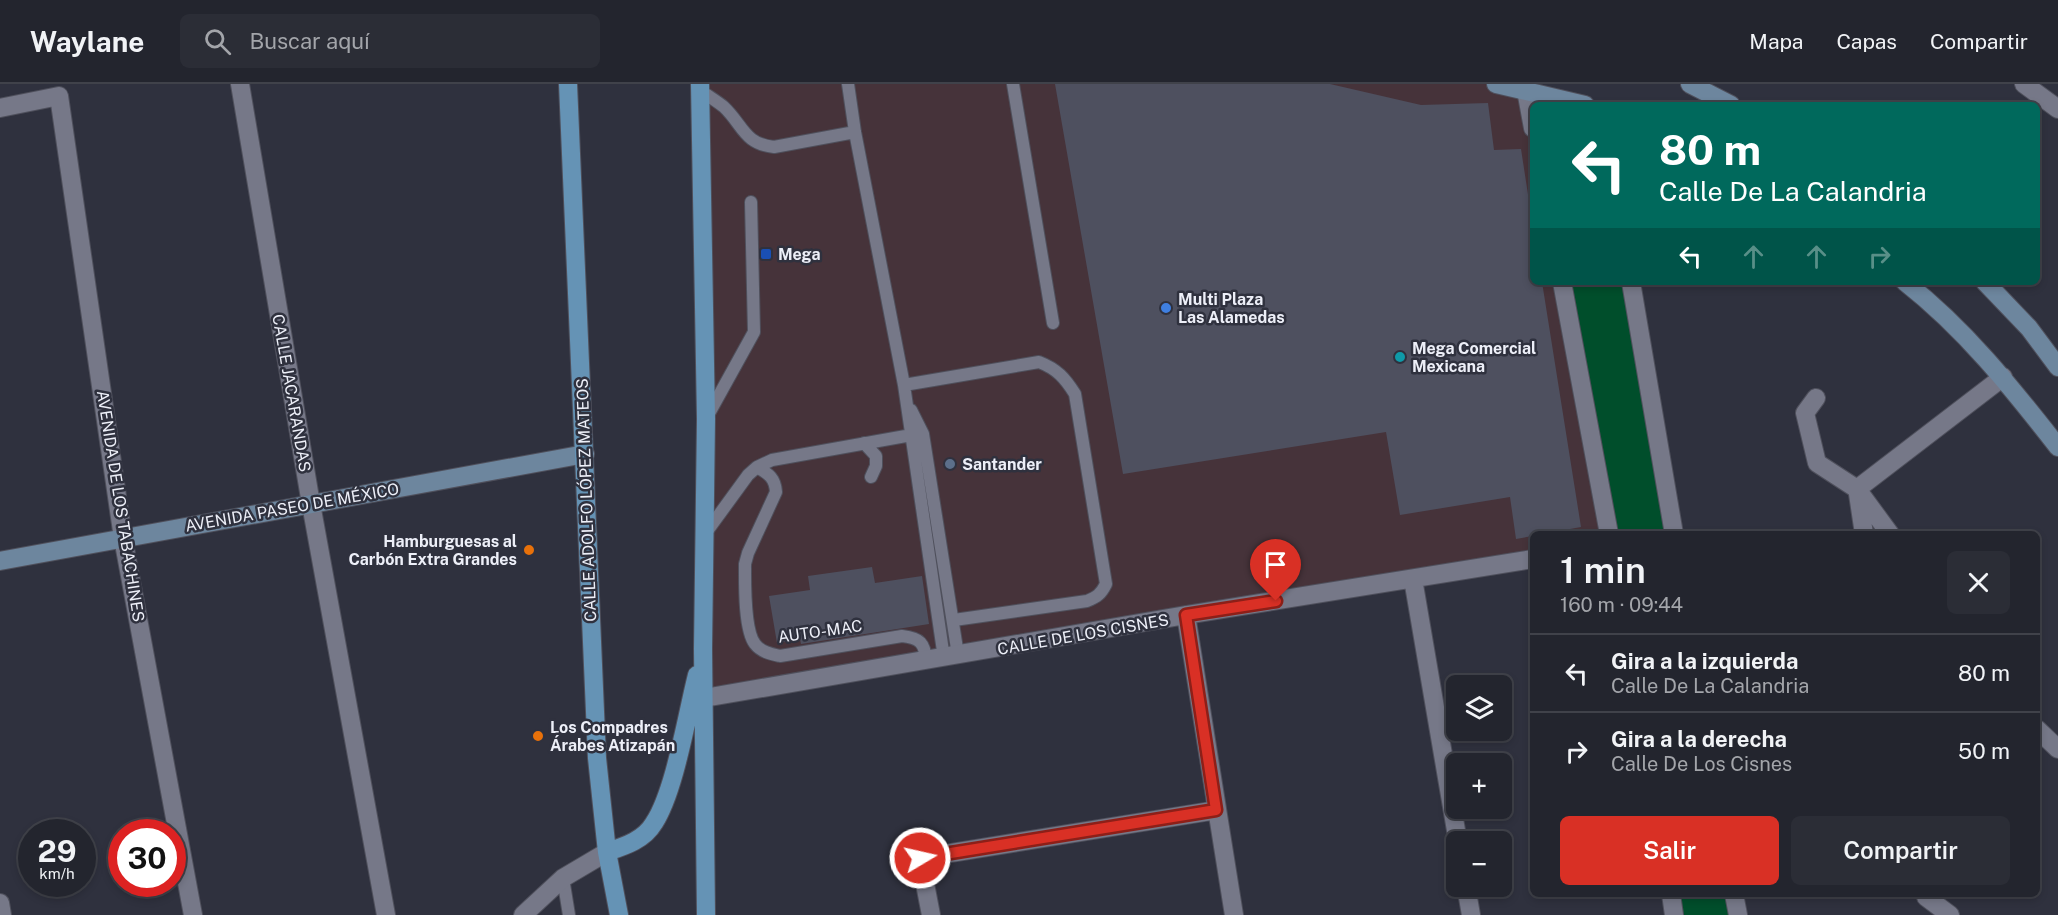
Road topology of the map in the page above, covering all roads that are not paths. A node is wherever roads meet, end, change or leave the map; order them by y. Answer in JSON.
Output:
{"nodes":[{"id":1,"x":240,"y":84,"type":"edge"},
{"id":2,"x":568,"y":84,"type":"edge"},
{"id":3,"x":848,"y":84,"type":"edge"},
{"id":4,"x":1013,"y":84,"type":"edge"},
{"id":5,"x":1496,"y":84,"type":"edge"},
{"id":6,"x":1690,"y":84,"type":"edge"},
{"id":7,"x":1711,"y":84,"type":"edge"},
{"id":8,"x":2024,"y":84,"type":"edge"},
{"id":9,"x":700,"y":87,"type":"edge"},
{"id":10,"x":1526,"y":90,"type":"junction"},
{"id":11,"x":1573,"y":102,"type":"edge"},
{"id":12,"x":1725,"y":102,"type":"edge"},
{"id":13,"x":1736,"y":102,"type":"edge"},
{"id":14,"x":0,"y":108,"type":"edge"},
{"id":15,"x":2058,"y":109,"type":"edge"},
{"id":16,"x":1530,"y":112,"type":"edge"},
{"id":17,"x":855,"y":132,"type":"junction"},
{"id":18,"x":751,"y":202,"type":"dead end"},
{"id":19,"x":1563,"y":285,"type":"edge"},
{"id":20,"x":1632,"y":285,"type":"edge"},
{"id":21,"x":1908,"y":285,"type":"edge"},
{"id":22,"x":1989,"y":285,"type":"edge"},
{"id":23,"x":1053,"y":323,"type":"dead end"},
{"id":24,"x":2058,"y":367,"type":"edge"},
{"id":25,"x":2003,"y":377,"type":"junction"},
{"id":26,"x":904,"y":384,"type":"junction"},
{"id":27,"x":1816,"y":398,"type":"dead end"},
{"id":28,"x":706,"y":419,"type":"junction"},
{"id":29,"x":917,"y":434,"type":"junction"},
{"id":30,"x":864,"y":443,"type":"junction"},
{"id":31,"x":2058,"y":447,"type":"edge"},
{"id":32,"x":585,"y":454,"type":"junction"},
{"id":33,"x":757,"y":467,"type":"junction"},
{"id":34,"x":871,"y":477,"type":"dead end"},
{"id":35,"x":1857,"y":489,"type":"junction"},
{"id":36,"x":311,"y":504,"type":"junction"},
{"id":37,"x":1608,"y":531,"type":"edge"},
{"id":38,"x":1673,"y":531,"type":"edge"},
{"id":39,"x":1864,"y":531,"type":"edge"},
{"id":40,"x":1888,"y":531,"type":"edge"},
{"id":41,"x":704,"y":535,"type":"junction"},
{"id":42,"x":123,"y":538,"type":"junction"},
{"id":43,"x":1530,"y":560,"type":"edge"},
{"id":44,"x":0,"y":561,"type":"edge"},
{"id":45,"x":1413,"y":579,"type":"junction"},
{"id":46,"x":1186,"y":615,"type":"junction"},
{"id":47,"x":954,"y":620,"type":"junction"},
{"id":48,"x":703,"y":649,"type":"junction"},
{"id":49,"x":943,"y":658,"type":"junction"},
{"id":50,"x":704,"y":699,"type":"junction"},
{"id":51,"x":2040,"y":732,"type":"edge"},
{"id":52,"x":2058,"y":749,"type":"edge"},
{"id":53,"x":1216,"y":810,"type":"junction"},
{"id":54,"x":1456,"y":831,"type":"edge"},
{"id":55,"x":608,"y":852,"type":"junction"},
{"id":56,"x":563,"y":878,"type":"junction"},
{"id":57,"x":1468,"y":897,"type":"edge"},
{"id":58,"x":1671,"y":897,"type":"edge"},
{"id":59,"x":1735,"y":897,"type":"edge"},
{"id":60,"x":1925,"y":897,"type":"edge"},
{"id":61,"x":1928,"y":897,"type":"edge"},
{"id":62,"x":0,"y":903,"type":"edge"},
{"id":63,"x":2,"y":915,"type":"edge"},
{"id":64,"x":193,"y":915,"type":"edge"},
{"id":65,"x":386,"y":915,"type":"edge"},
{"id":66,"x":523,"y":915,"type":"edge"},
{"id":67,"x":569,"y":915,"type":"edge"},
{"id":68,"x":619,"y":915,"type":"edge"},
{"id":69,"x":706,"y":915,"type":"edge"},
{"id":70,"x":931,"y":915,"type":"edge"},
{"id":71,"x":1234,"y":915,"type":"edge"},
{"id":72,"x":1471,"y":915,"type":"edge"},
{"id":73,"x":1674,"y":915,"type":"edge"},
{"id":74,"x":1738,"y":915,"type":"edge"},
{"id":75,"x":1929,"y":915,"type":"edge"},
{"id":76,"x":1950,"y":915,"type":"edge"}],
"edges":[{"from":1,"to":36,"type":"street","name":"CALLE JACARANDAS"},
{"from":2,"to":32,"type":"main road","name":"CALLE ADOLFO LÓPEZ MATEOS"},
{"from":3,"to":17,"type":"lane"},
{"from":4,"to":23,"type":"lane"},
{"from":5,"to":10,"type":"street"},
{"from":6,"to":12,"type":"street"},
{"from":7,"to":13,"type":"street"},
{"from":8,"to":15,"type":"street"},
{"from":9,"to":17,"type":"lane"},
{"from":9,"to":28,"type":"main road"},
{"from":10,"to":11,"type":"street"},
{"from":10,"to":16,"type":"street"},
{"from":14,"to":42,"type":"street","name":"AVENIDA DE LOS TABACHINES"},
{"from":17,"to":26,"type":"lane"},
{"from":18,"to":28,"type":"lane"},
{"from":19,"to":37,"type":"street"},
{"from":20,"to":38,"type":"street"},
{"from":21,"to":25,"type":"street"},
{"from":22,"to":24,"type":"street"},
{"from":25,"to":31,"type":"street"},
{"from":25,"to":35,"type":"street"},
{"from":26,"to":29,"type":"lane"},
{"from":26,"to":47,"type":"lane"},
{"from":27,"to":35,"type":"street"},
{"from":28,"to":41,"type":"main road"},
{"from":29,"to":30,"type":"lane"},
{"from":29,"to":47,"type":"lane"},
{"from":29,"to":49,"type":"lane"},
{"from":30,"to":33,"type":"lane"},
{"from":30,"to":34,"type":"lane"},
{"from":32,"to":36,"type":"street","name":"AVENIDA PASEO DE MÉXICO"},
{"from":32,"to":55,"type":"main road","name":"CALLE ADOLFO LÓPEZ MATEOS"},
{"from":33,"to":41,"type":"lane"},
{"from":33,"to":49,"type":"lane","name":"AUTO-MAC"},
{"from":35,"to":39,"type":"street"},
{"from":35,"to":40,"type":"street"},
{"from":36,"to":42,"type":"street","name":"AVENIDA PASEO DE MÉXICO"},
{"from":36,"to":65,"type":"street","name":"CALLE JACARANDAS"},
{"from":41,"to":48,"type":"main road"},
{"from":42,"to":44,"type":"street","name":"AVENIDA PASEO DE MÉXICO"},
{"from":42,"to":64,"type":"street","name":"AVENIDA DE LOS TABACHINES"},
{"from":43,"to":45,"type":"street","name":"CALLE DE LOS CISNES"},
{"from":45,"to":46,"type":"street","name":"CALLE DE LOS CISNES"},
{"from":45,"to":54,"type":"street"},
{"from":46,"to":49,"type":"street","name":"CALLE DE LOS CISNES"},
{"from":46,"to":53,"type":"street"},
{"from":47,"to":49,"type":"lane"},
{"from":48,"to":50,"type":"main road"},
{"from":48,"to":55,"type":"main road"},
{"from":49,"to":50,"type":"street","name":"CALLE DE LOS CISNES"},
{"from":50,"to":69,"type":"main road"},
{"from":51,"to":52,"type":"street"},
{"from":53,"to":70,"type":"street"},
{"from":53,"to":71,"type":"street"},
{"from":55,"to":56,"type":"street"},
{"from":55,"to":68,"type":"main road","name":"CALLE ADOLFO LÓPEZ MATEOS"},
{"from":56,"to":66,"type":"street"},
{"from":56,"to":67,"type":"lane"},
{"from":57,"to":72,"type":"street"},
{"from":58,"to":73,"type":"street"},
{"from":59,"to":74,"type":"street"},
{"from":60,"to":75,"type":"street"},
{"from":61,"to":76,"type":"street"},
{"from":62,"to":63,"type":"street"}]}
